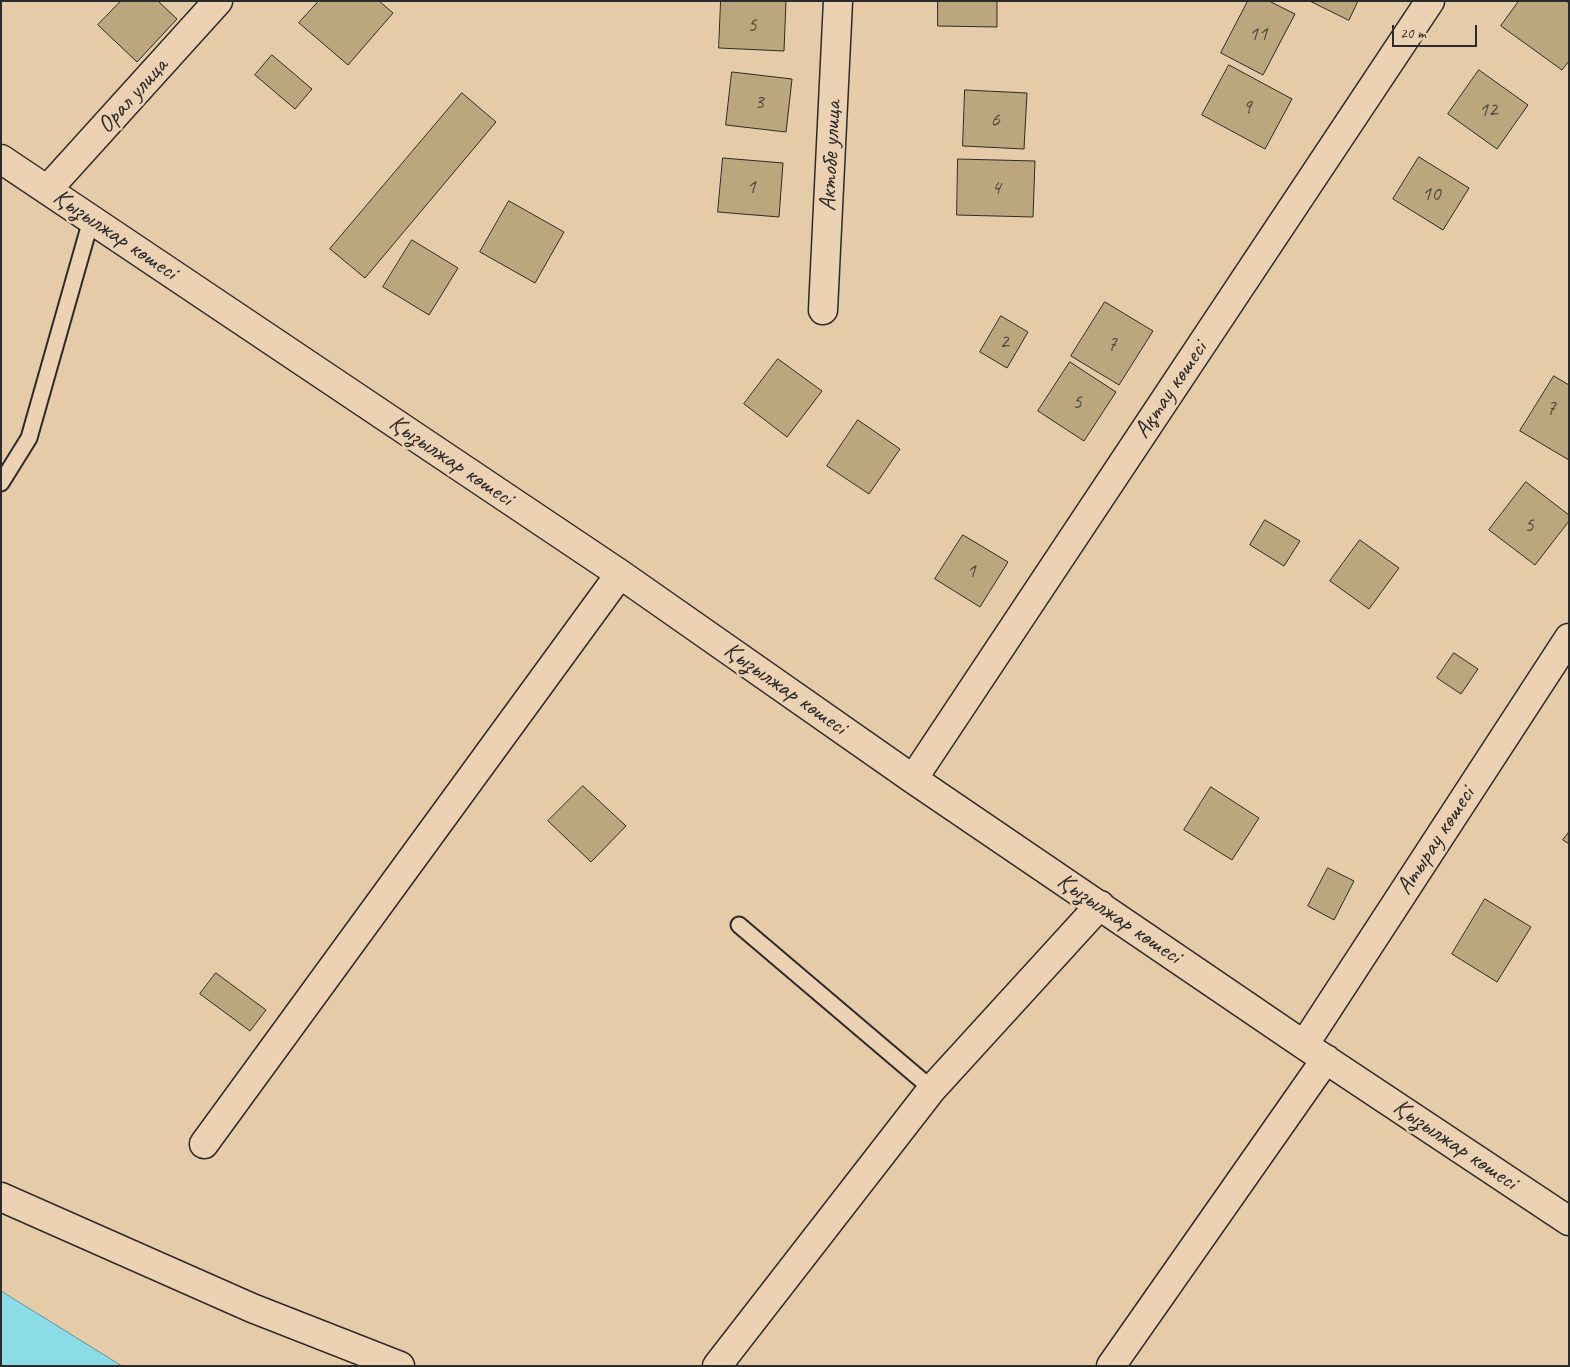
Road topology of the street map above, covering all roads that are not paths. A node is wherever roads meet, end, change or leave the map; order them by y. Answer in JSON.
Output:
{"nodes":[{"id":1,"x":218,"y":1,"type":"edge"},
{"id":2,"x":838,"y":1,"type":"edge"},
{"id":3,"x":1430,"y":1,"type":"edge"},
{"id":4,"x":1,"y":159,"type":"edge"},
{"id":5,"x":47,"y":190,"type":"junction"},
{"id":6,"x":91,"y":220,"type":"junction"},
{"id":7,"x":823,"y":310,"type":"dead end"},
{"id":8,"x":1,"y":483,"type":"edge"},
{"id":9,"x":620,"y":574,"type":"junction"},
{"id":10,"x":1569,"y":638,"type":"edge"},
{"id":11,"x":913,"y":779,"type":"junction"},
{"id":12,"x":1100,"y":905,"type":"junction"},
{"id":13,"x":739,"y":925,"type":"dead end"},
{"id":14,"x":1315,"y":1052,"type":"junction"},
{"id":15,"x":932,"y":1089,"type":"junction"},
{"id":16,"x":204,"y":1144,"type":"dead end"},
{"id":17,"x":1,"y":1197,"type":"edge"},
{"id":18,"x":1569,"y":1221,"type":"edge"},
{"id":19,"x":400,"y":1366,"type":"edge"},
{"id":20,"x":717,"y":1366,"type":"edge"},
{"id":21,"x":1111,"y":1366,"type":"edge"}],
"edges":[{"from":1,"to":5,"type":"street","name":"Орал улица"},
{"from":2,"to":7,"type":"street","name":"Актобе улица"},
{"from":3,"to":11,"type":"street","name":"Ақтау көшесі"},
{"from":4,"to":5,"type":"street","name":"Қызылжар көшесі"},
{"from":5,"to":6,"type":"street","name":"Қызылжар көшесі"},
{"from":6,"to":8,"type":"lane"},
{"from":6,"to":9,"type":"street","name":"Қызылжар көшесі"},
{"from":9,"to":11,"type":"street","name":"Қызылжар көшесі"},
{"from":9,"to":16,"type":"street"},
{"from":10,"to":14,"type":"street","name":"Атырау көшесі"},
{"from":11,"to":12,"type":"street","name":"Қызылжар көшесі"},
{"from":12,"to":14,"type":"street","name":"Қызылжар көшесі"},
{"from":12,"to":15,"type":"street"},
{"from":13,"to":15,"type":"lane"},
{"from":14,"to":18,"type":"street","name":"Қызылжар көшесі"},
{"from":14,"to":21,"type":"street","name":"Атырау көшесі"},
{"from":15,"to":20,"type":"street"},
{"from":17,"to":19,"type":"street"}]}
